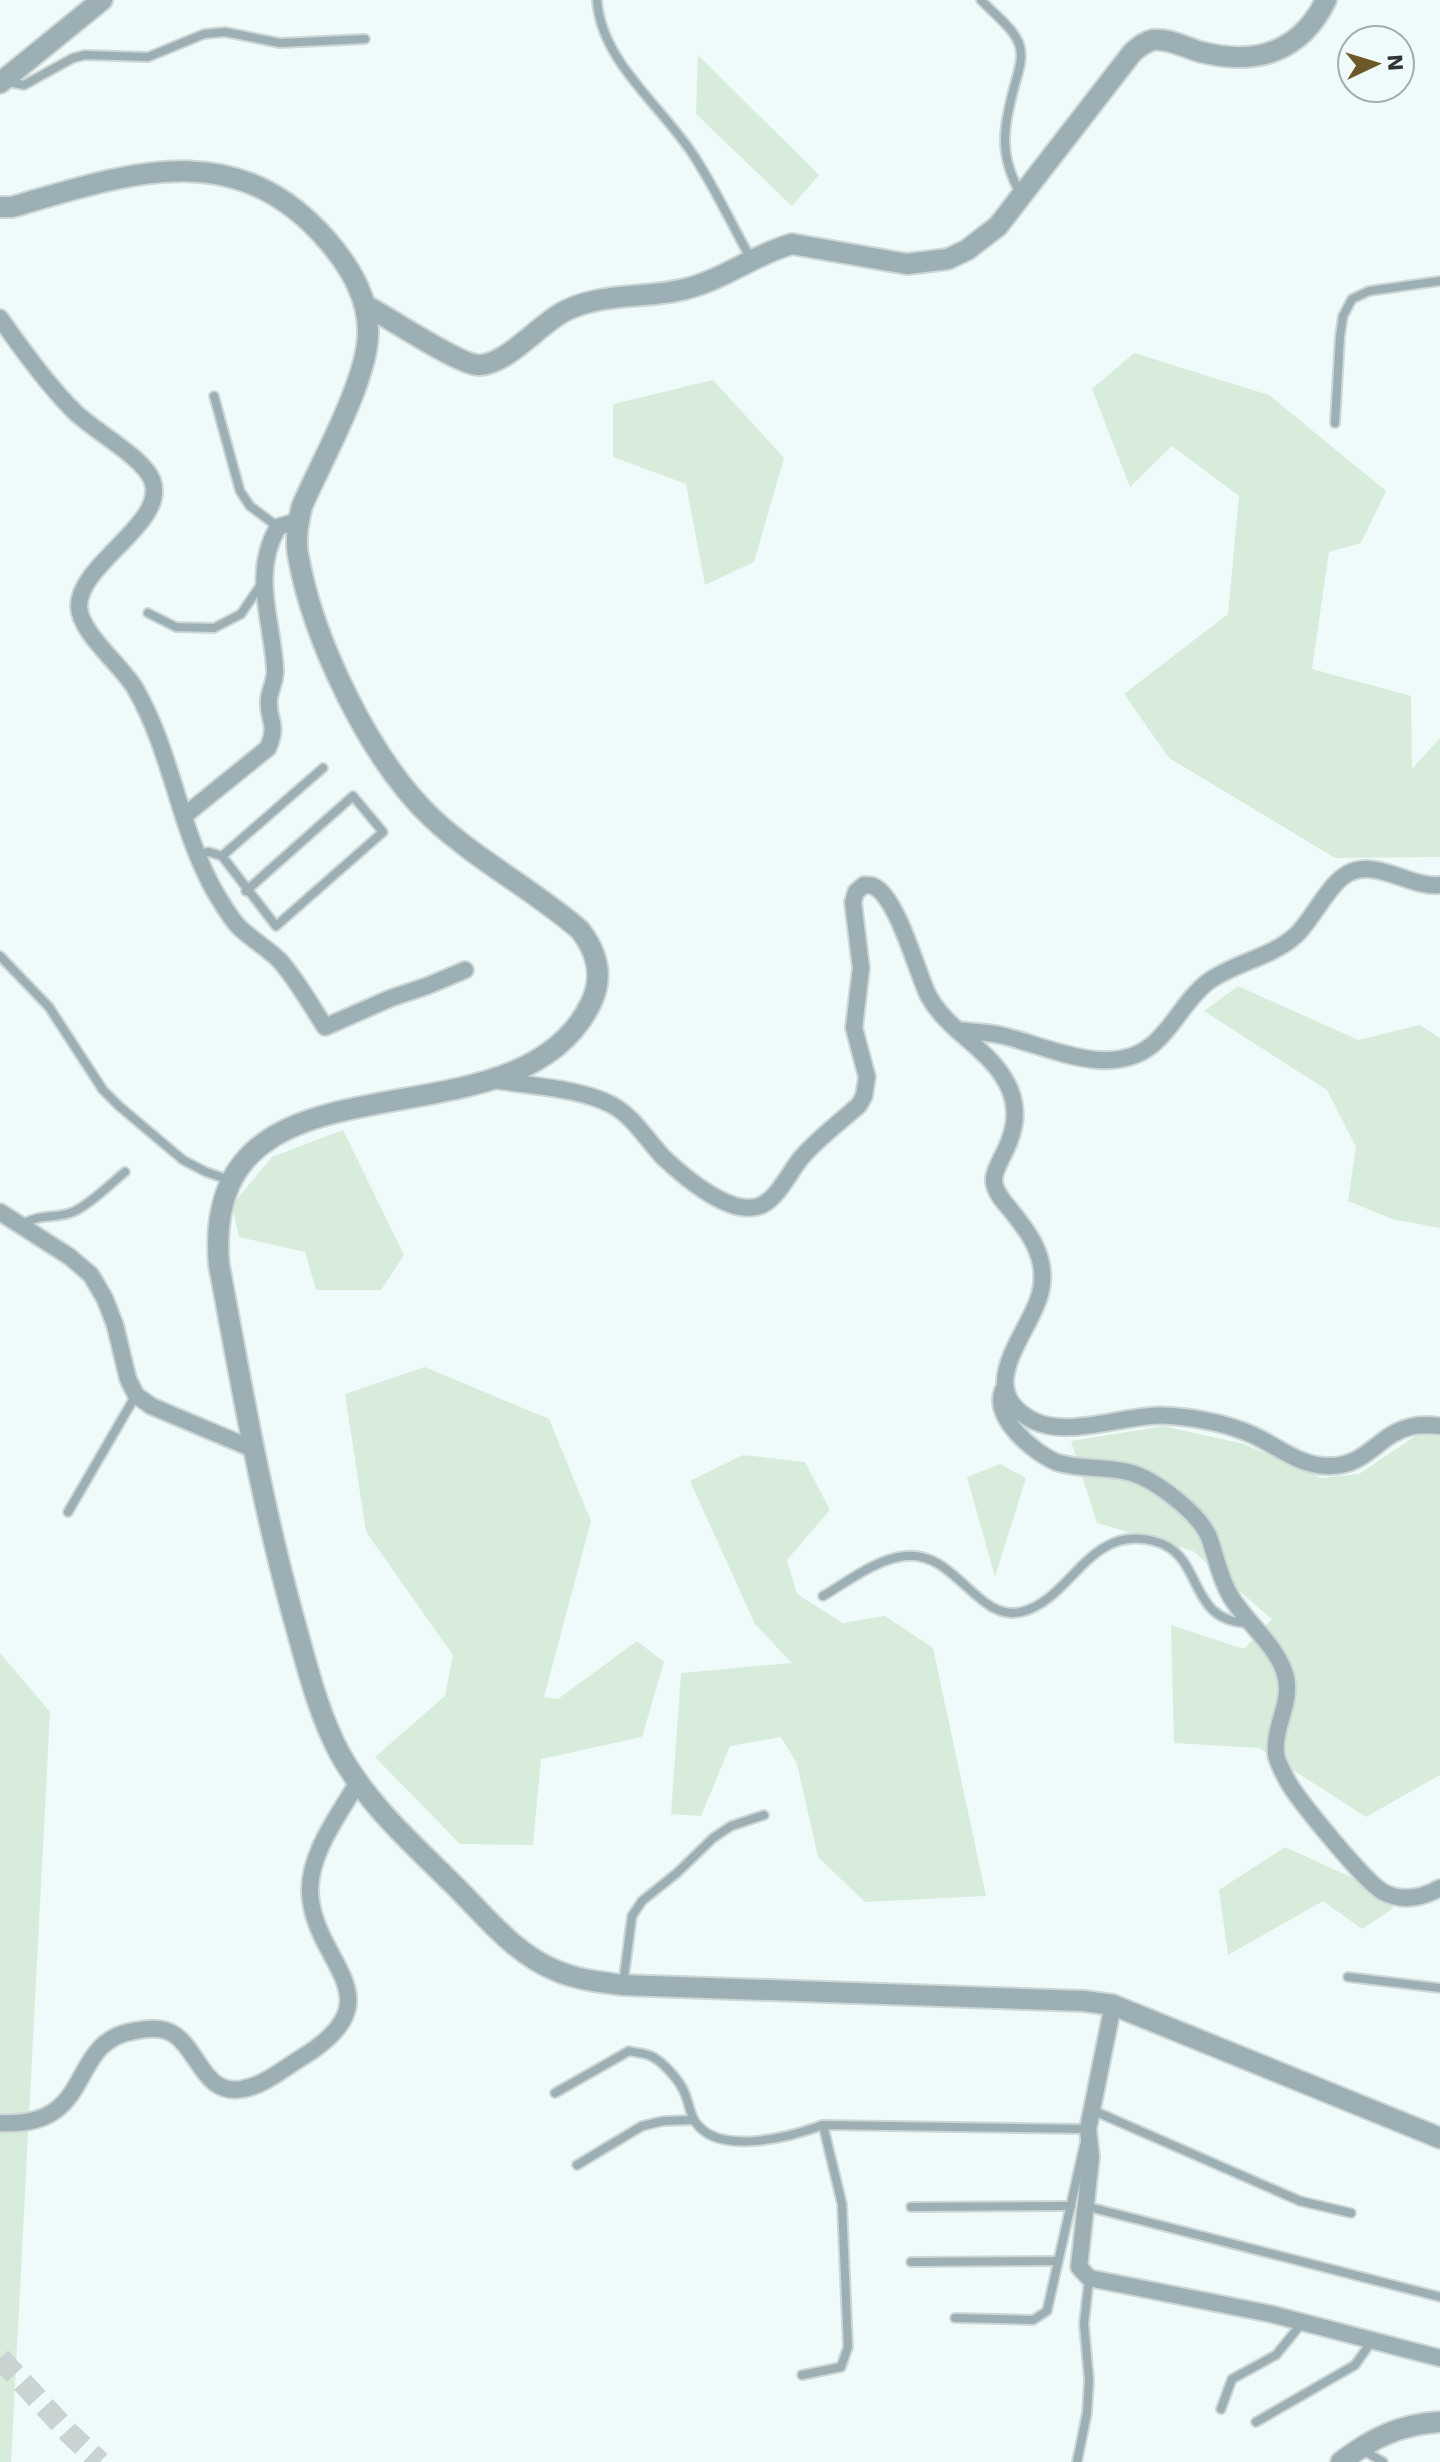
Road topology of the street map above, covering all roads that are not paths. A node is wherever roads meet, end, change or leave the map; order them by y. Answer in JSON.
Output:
{"nodes":[{"id":1,"x":102,"y":0,"type":"edge"},
{"id":2,"x":597,"y":0,"type":"edge"},
{"id":3,"x":981,"y":0,"type":"edge"},
{"id":4,"x":1326,"y":0,"type":"edge"},
{"id":5,"x":365,"y":39,"type":"dead end"},
{"id":6,"x":2,"y":82,"type":"edge"},
{"id":7,"x":1022,"y":197,"type":"junction"},
{"id":8,"x":0,"y":207,"type":"edge"},
{"id":9,"x":751,"y":260,"type":"junction"},
{"id":10,"x":1440,"y":281,"type":"edge"},
{"id":11,"x":365,"y":305,"type":"junction"},
{"id":12,"x":0,"y":318,"type":"edge"},
{"id":13,"x":214,"y":396,"type":"dead end"},
{"id":14,"x":1335,"y":423,"type":"dead end"},
{"id":15,"x":298,"y":521,"type":"junction"},
{"id":16,"x":278,"y":527,"type":"junction"},
{"id":17,"x":263,"y":582,"type":"junction"},
{"id":18,"x":148,"y":613,"type":"dead end"},
{"id":19,"x":323,"y":768,"type":"dead end"},
{"id":20,"x":184,"y":816,"type":"junction"},
{"id":21,"x":197,"y":855,"type":"junction"},
{"id":22,"x":222,"y":856,"type":"junction"},
{"id":23,"x":1440,"y":885,"type":"edge"},
{"id":24,"x":246,"y":891,"type":"junction"},
{"id":25,"x":0,"y":956,"type":"edge"},
{"id":26,"x":465,"y":970,"type":"dead end"},
{"id":27,"x":956,"y":1030,"type":"junction"},
{"id":28,"x":494,"y":1080,"type":"junction"},
{"id":29,"x":125,"y":1172,"type":"dead end"},
{"id":30,"x":230,"y":1180,"type":"junction"},
{"id":31,"x":0,"y":1212,"type":"edge"},
{"id":32,"x":21,"y":1225,"type":"junction"},
{"id":33,"x":1005,"y":1385,"type":"junction"},
{"id":34,"x":136,"y":1395,"type":"junction"},
{"id":35,"x":1440,"y":1426,"type":"edge"},
{"id":36,"x":253,"y":1449,"type":"junction"},
{"id":37,"x":68,"y":1512,"type":"dead end"},
{"id":38,"x":823,"y":1596,"type":"dead end"},
{"id":39,"x":1250,"y":1623,"type":"junction"},
{"id":40,"x":358,"y":1782,"type":"junction"},
{"id":41,"x":764,"y":1815,"type":"dead end"},
{"id":42,"x":1440,"y":1888,"type":"edge"},
{"id":43,"x":1348,"y":1977,"type":"dead end"},
{"id":44,"x":623,"y":1985,"type":"junction"},
{"id":45,"x":1440,"y":1988,"type":"edge"},
{"id":46,"x":1113,"y":2005,"type":"junction"},
{"id":47,"x":555,"y":2093,"type":"dead end"},
{"id":48,"x":1091,"y":2110,"type":"junction"},
{"id":49,"x":693,"y":2120,"type":"junction"},
{"id":50,"x":0,"y":2123,"type":"edge"},
{"id":51,"x":823,"y":2125,"type":"junction"},
{"id":52,"x":1088,"y":2129,"type":"junction"},
{"id":53,"x":1440,"y":2138,"type":"edge"},
{"id":54,"x":577,"y":2165,"type":"dead end"},
{"id":55,"x":1078,"y":2206,"type":"junction"},
{"id":56,"x":911,"y":2207,"type":"dead end"},
{"id":57,"x":1351,"y":2213,"type":"dead end"},
{"id":58,"x":1058,"y":2261,"type":"junction"},
{"id":59,"x":911,"y":2262,"type":"dead end"},
{"id":60,"x":1089,"y":2278,"type":"junction"},
{"id":61,"x":1440,"y":2297,"type":"edge"},
{"id":62,"x":955,"y":2318,"type":"dead end"},
{"id":63,"x":1303,"y":2323,"type":"junction"},
{"id":64,"x":1373,"y":2341,"type":"junction"},
{"id":65,"x":1440,"y":2358,"type":"edge"},
{"id":66,"x":802,"y":2375,"type":"dead end"},
{"id":67,"x":1221,"y":2409,"type":"dead end"},
{"id":68,"x":1256,"y":2422,"type":"dead end"},
{"id":69,"x":1440,"y":2422,"type":"edge"},
{"id":70,"x":1359,"y":2448,"type":"junction"},
{"id":71,"x":1077,"y":2462,"type":"edge"},
{"id":72,"x":1341,"y":2462,"type":"edge"},
{"id":73,"x":1383,"y":2462,"type":"edge"}],
"edges":[{"from":1,"to":6,"type":"street"},
{"from":2,"to":9,"type":"lane"},
{"from":3,"to":7,"type":"lane"},
{"from":4,"to":7,"type":"street"},
{"from":5,"to":6,"type":"lane"},
{"from":7,"to":9,"type":"street"},
{"from":8,"to":11,"type":"street"},
{"from":9,"to":11,"type":"street"},
{"from":10,"to":14,"type":"lane"},
{"from":11,"to":15,"type":"street"},
{"from":12,"to":20,"type":"street"},
{"from":13,"to":16,"type":"lane"},
{"from":15,"to":16,"type":"street"},
{"from":15,"to":28,"type":"street"},
{"from":16,"to":17,"type":"street"},
{"from":17,"to":18,"type":"lane"},
{"from":17,"to":20,"type":"street"},
{"from":19,"to":22,"type":"lane"},
{"from":20,"to":21,"type":"street"},
{"from":21,"to":22,"type":"lane"},
{"from":21,"to":26,"type":"street"},
{"from":22,"to":24,"type":"lane"},
{"from":23,"to":27,"type":"street"},
{"from":24,"to":24,"type":"lane"},
{"from":25,"to":30,"type":"lane"},
{"from":27,"to":28,"type":"street"},
{"from":27,"to":33,"type":"street"},
{"from":28,"to":30,"type":"street"},
{"from":29,"to":32,"type":"lane"},
{"from":30,"to":36,"type":"street"},
{"from":31,"to":32,"type":"street"},
{"from":32,"to":34,"type":"street"},
{"from":33,"to":35,"type":"street"},
{"from":33,"to":39,"type":"street"},
{"from":34,"to":36,"type":"street"},
{"from":34,"to":37,"type":"lane"},
{"from":36,"to":40,"type":"street"},
{"from":38,"to":39,"type":"lane"},
{"from":39,"to":42,"type":"street"},
{"from":40,"to":44,"type":"street"},
{"from":40,"to":50,"type":"street"},
{"from":41,"to":44,"type":"lane"},
{"from":43,"to":45,"type":"lane"},
{"from":44,"to":46,"type":"street"},
{"from":46,"to":48,"type":"street"},
{"from":46,"to":53,"type":"street"},
{"from":47,"to":49,"type":"lane"},
{"from":48,"to":52,"type":"street"},
{"from":48,"to":57,"type":"lane"},
{"from":49,"to":51,"type":"lane"},
{"from":49,"to":54,"type":"lane"},
{"from":51,"to":52,"type":"lane"},
{"from":51,"to":66,"type":"lane"},
{"from":52,"to":55,"type":"street"},
{"from":55,"to":56,"type":"lane"},
{"from":55,"to":58,"type":"lane"},
{"from":55,"to":60,"type":"street"},
{"from":55,"to":61,"type":"lane"},
{"from":58,"to":59,"type":"lane"},
{"from":58,"to":62,"type":"lane"},
{"from":60,"to":63,"type":"street"},
{"from":60,"to":71,"type":"lane"},
{"from":63,"to":64,"type":"street"},
{"from":63,"to":67,"type":"lane"},
{"from":64,"to":65,"type":"street"},
{"from":64,"to":68,"type":"lane"},
{"from":69,"to":70,"type":"street"},
{"from":70,"to":72,"type":"street"},
{"from":70,"to":73,"type":"lane"}]}
